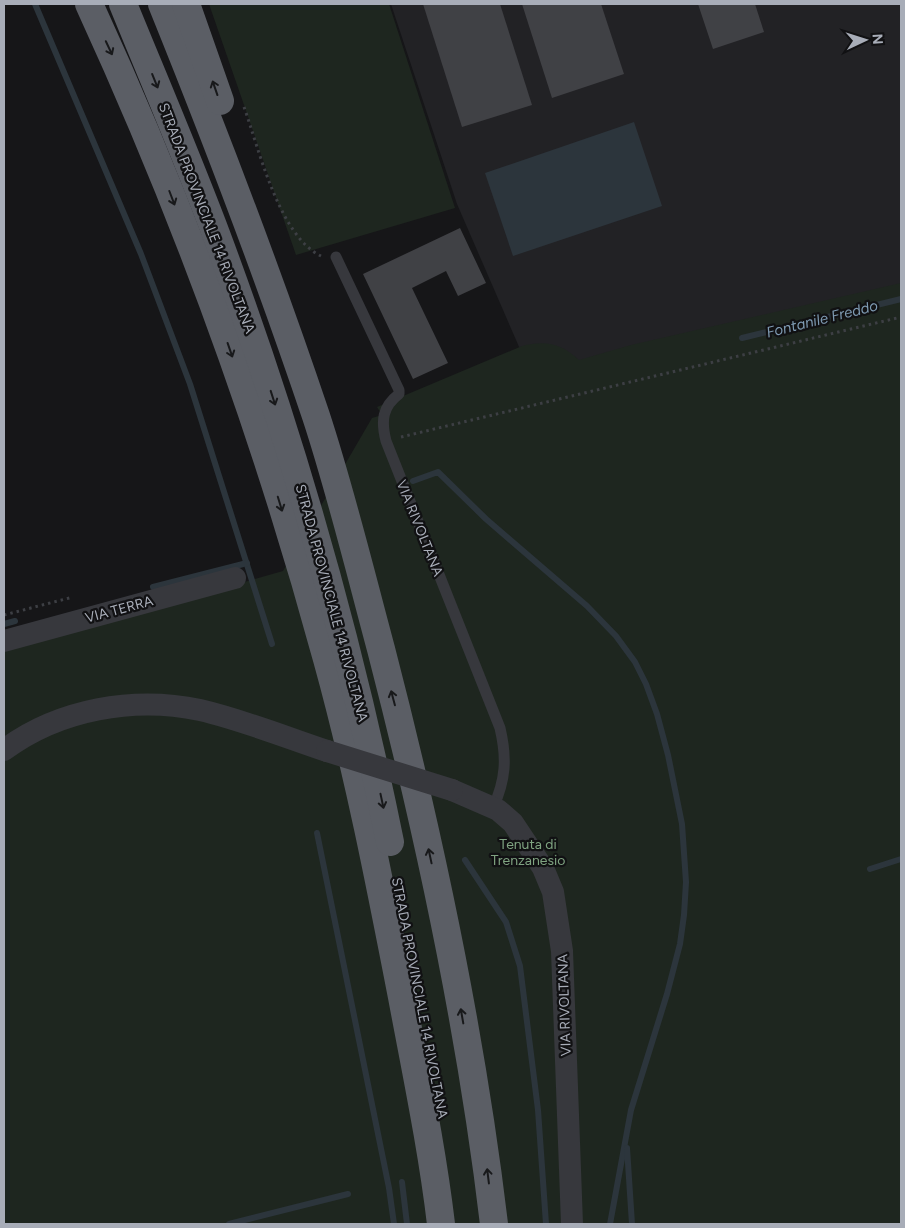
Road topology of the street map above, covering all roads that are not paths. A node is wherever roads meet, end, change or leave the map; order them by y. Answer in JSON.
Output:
{"nodes":[{"id":1,"x":89,"y":4,"type":"edge"},
{"id":2,"x":123,"y":4,"type":"edge"},
{"id":3,"x":162,"y":4,"type":"edge"},
{"id":4,"x":186,"y":4,"type":"edge"},
{"id":5,"x":336,"y":257,"type":"road end"},
{"id":6,"x":316,"y":418,"type":"junction"},
{"id":7,"x":236,"y":578,"type":"dead end"},
{"id":8,"x":4,"y":641,"type":"edge"},
{"id":9,"x":4,"y":750,"type":"edge"},
{"id":10,"x":493,"y":808,"type":"junction"},
{"id":11,"x":441,"y":1224,"type":"edge"},
{"id":12,"x":458,"y":1224,"type":"edge"},
{"id":13,"x":494,"y":1224,"type":"edge"},
{"id":14,"x":572,"y":1224,"type":"edge"}],
"edges":[{"from":1,"to":11,"type":"highway","one_way":true},
{"from":2,"to":12,"type":"highway","name":"STRADA PROVINCIALE 14 RIVOLTANA","one_way":true},
{"from":3,"to":6,"type":"highway"},
{"from":6,"to":4,"type":"highway","one_way":true},
{"from":5,"to":10,"type":"lane","name":"VIA RIVOLTANA"},
{"from":13,"to":6,"type":"highway","one_way":true},
{"from":7,"to":8,"type":"street","name":"VIA TERRA"},
{"from":9,"to":10,"type":"street","name":"VIA RIVOLTANA","bridge":true},
{"from":10,"to":14,"type":"street","name":"VIA RIVOLTANA"}]}
